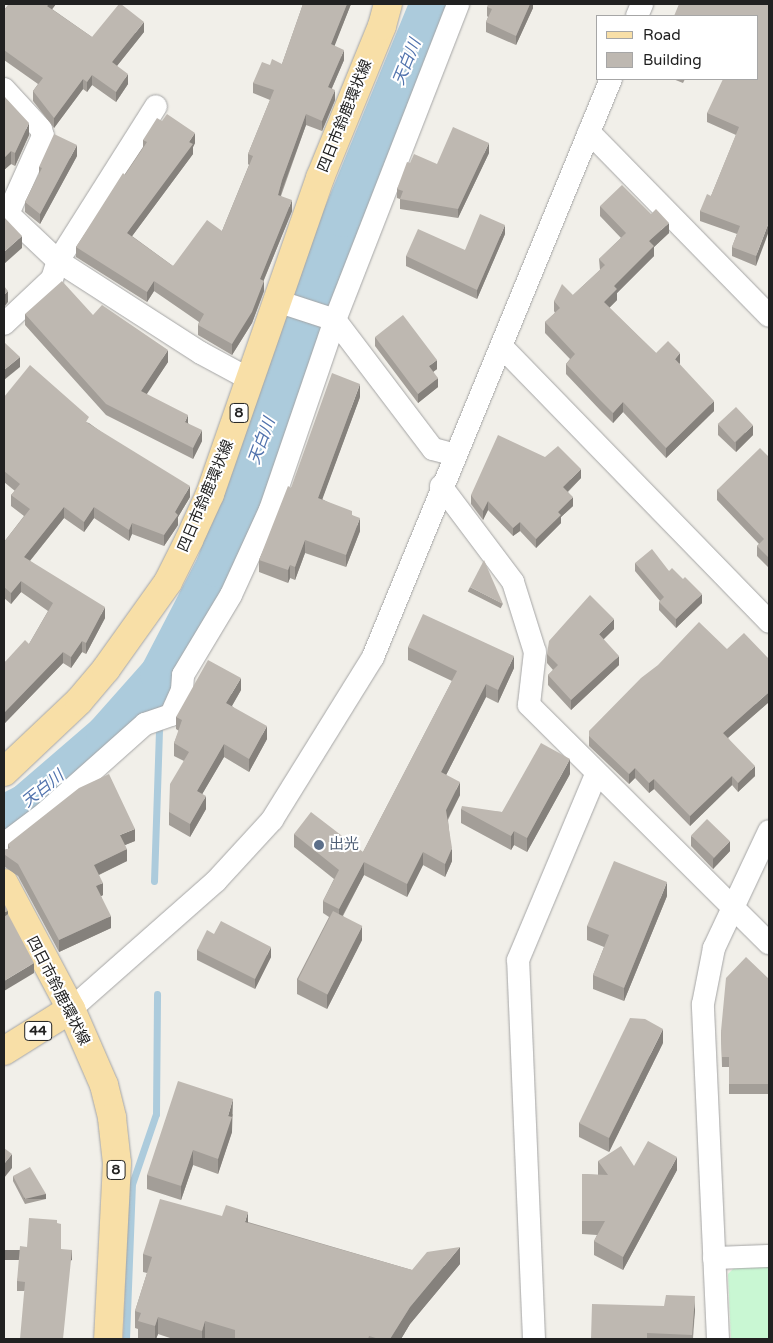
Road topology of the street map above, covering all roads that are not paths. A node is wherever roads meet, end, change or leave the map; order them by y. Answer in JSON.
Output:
{"nodes":[{"id":1,"x":388,"y":4,"type":"edge"},
{"id":2,"x":458,"y":4,"type":"edge"},
{"id":3,"x":611,"y":80,"type":"edge"},
{"id":4,"x":4,"y":89,"type":"edge"},
{"id":5,"x":156,"y":106,"type":"dead end"},
{"id":6,"x":590,"y":132,"type":"junction"},
{"id":7,"x":6,"y":212,"type":"edge"},
{"id":8,"x":58,"y":260,"type":"junction"},
{"id":9,"x":280,"y":302,"type":"junction"},
{"id":10,"x":769,"y":316,"type":"edge"},
{"id":11,"x":335,"y":320,"type":"junction"},
{"id":12,"x":4,"y":324,"type":"edge"},
{"id":13,"x":503,"y":348,"type":"junction"},
{"id":14,"x":251,"y":380,"type":"junction"},
{"id":15,"x":455,"y":455,"type":"junction"},
{"id":16,"x":441,"y":486,"type":"junction"},
{"id":17,"x":769,"y":622,"type":"edge"},
{"id":18,"x":4,"y":772,"type":"edge"},
{"id":19,"x":596,"y":774,"type":"junction"},
{"id":20,"x":769,"y":831,"type":"edge"},
{"id":21,"x":4,"y":844,"type":"edge"},
{"id":22,"x":4,"y":883,"type":"edge"},
{"id":23,"x":732,"y":907,"type":"junction"},
{"id":24,"x":769,"y":944,"type":"edge"},
{"id":25,"x":71,"y":1009,"type":"junction"},
{"id":26,"x":4,"y":1051,"type":"edge"},
{"id":27,"x":769,"y":1256,"type":"edge"},
{"id":28,"x":714,"y":1258,"type":"junction"},
{"id":29,"x":108,"y":1339,"type":"edge"},
{"id":30,"x":534,"y":1339,"type":"edge"},
{"id":31,"x":718,"y":1339,"type":"edge"}],
"edges":[{"from":1,"to":9,"type":"main road","name":"四日市鈴鹿環状線","number":"8"},
{"from":2,"to":11,"type":"street"},
{"from":3,"to":6,"type":"street"},
{"from":4,"to":7,"type":"street"},
{"from":5,"to":8,"type":"street"},
{"from":6,"to":10,"type":"street"},
{"from":6,"to":13,"type":"street"},
{"from":7,"to":8,"type":"street"},
{"from":8,"to":12,"type":"street"},
{"from":8,"to":14,"type":"street"},
{"from":9,"to":11,"type":"street"},
{"from":9,"to":14,"type":"main road","name":"四日市鈴鹿環状線","number":"8"},
{"from":11,"to":15,"type":"street"},
{"from":11,"to":21,"type":"street"},
{"from":13,"to":15,"type":"street"},
{"from":13,"to":17,"type":"street"},
{"from":14,"to":18,"type":"main road","name":"四日市鈴鹿環状線","number":"8"},
{"from":15,"to":16,"type":"street"},
{"from":16,"to":19,"type":"street"},
{"from":16,"to":25,"type":"street"},
{"from":19,"to":23,"type":"street"},
{"from":19,"to":30,"type":"street"},
{"from":20,"to":23,"type":"street"},
{"from":22,"to":25,"type":"main road","name":"四日市鈴鹿環状線","number":"8"},
{"from":23,"to":24,"type":"street"},
{"from":23,"to":28,"type":"street"},
{"from":25,"to":26,"type":"main road","number":"44"},
{"from":25,"to":29,"type":"main road","name":"四日市鈴鹿環状線","number":"8"},
{"from":27,"to":28,"type":"street"},
{"from":28,"to":31,"type":"street"}]}
